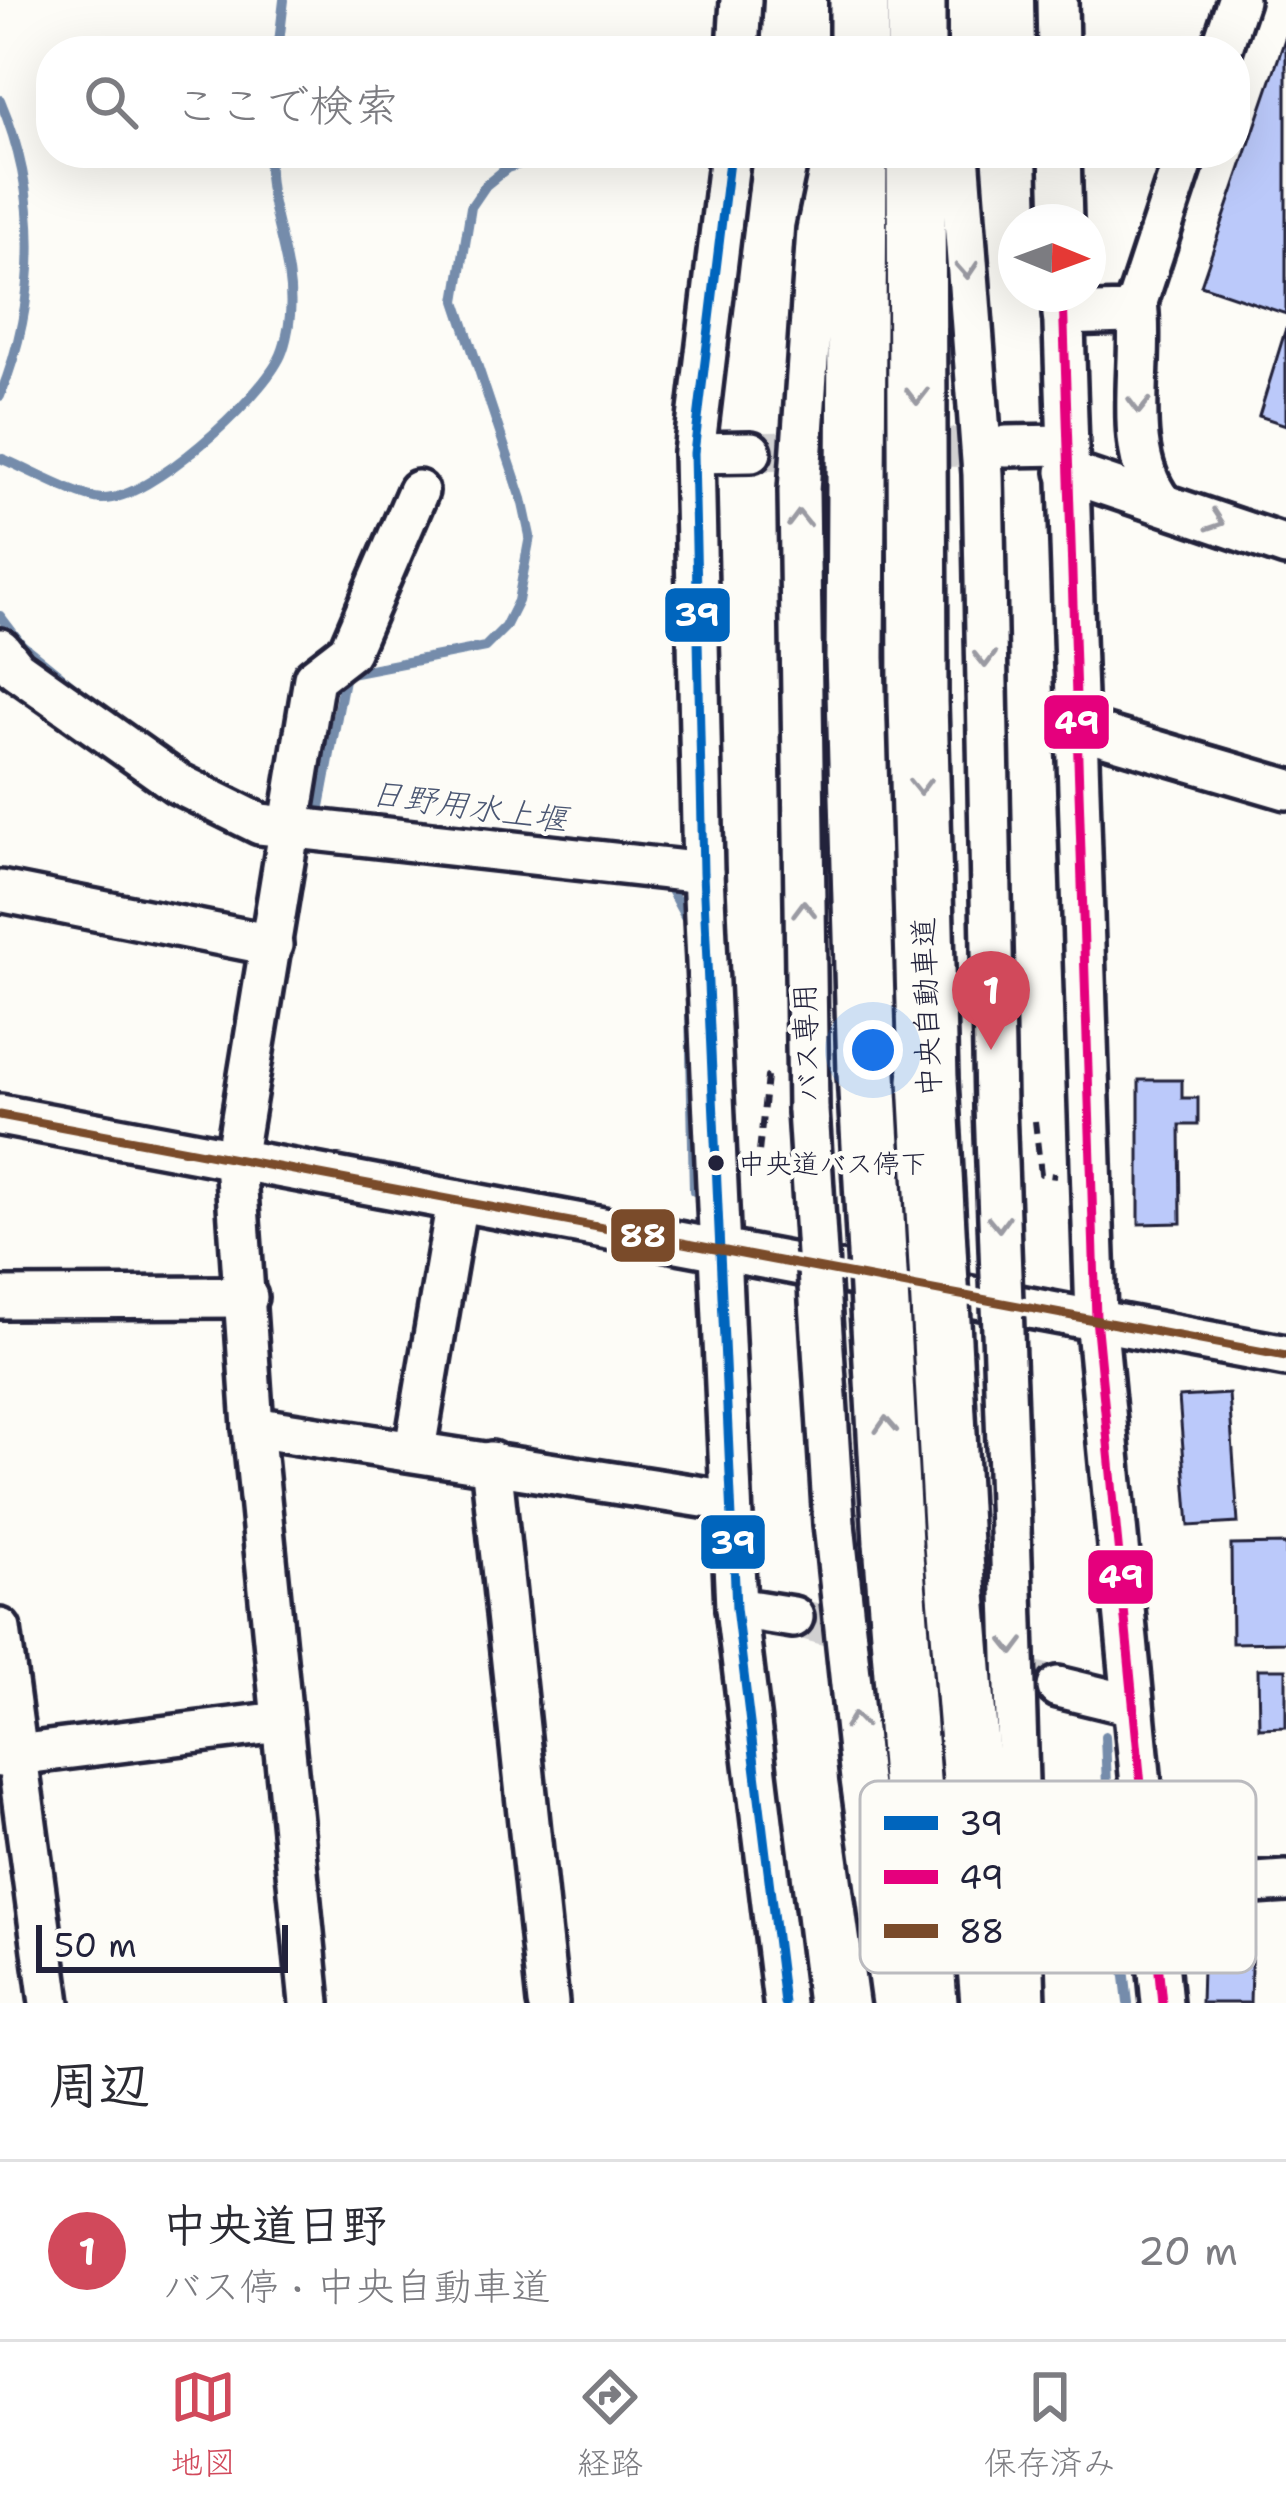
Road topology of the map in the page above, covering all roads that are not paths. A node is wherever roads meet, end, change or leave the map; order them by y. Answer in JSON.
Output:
{"nodes":[{"id":1,"x":741,"y":0,"type":"edge"},
{"id":2,"x":916,"y":0,"type":"edge"},
{"id":3,"x":936,"y":0,"type":"edge"},
{"id":4,"x":1057,"y":0,"type":"edge"},
{"id":5,"x":1238,"y":0,"type":"edge"},
{"id":6,"x":739,"y":36,"type":"edge"},
{"id":7,"x":916,"y":36,"type":"edge"},
{"id":8,"x":943,"y":36,"type":"edge"},
{"id":9,"x":1058,"y":36,"type":"edge"},
{"id":10,"x":1226,"y":36,"type":"edge"},
{"id":11,"x":728,"y":168,"type":"edge"},
{"id":12,"x":830,"y":168,"type":"edge"},
{"id":13,"x":858,"y":168,"type":"edge"},
{"id":14,"x":916,"y":168,"type":"edge"},
{"id":15,"x":960,"y":168,"type":"edge"},
{"id":16,"x":1060,"y":168,"type":"edge"},
{"id":17,"x":1181,"y":168,"type":"edge"},
{"id":18,"x":1061,"y":204,"type":"edge"},
{"id":19,"x":1136,"y":302,"type":"junction"},
{"id":20,"x":1106,"y":310,"type":"edge"},
{"id":21,"x":1063,"y":312,"type":"edge"},
{"id":22,"x":1006,"y":446,"type":"tunnel mouth"},
{"id":23,"x":751,"y":452,"type":"tunnel mouth"},
{"id":24,"x":694,"y":453,"type":"junction"},
{"id":25,"x":1066,"y":459,"type":"junction"},
{"id":26,"x":418,"y":491,"type":"dead end"},
{"id":27,"x":1161,"y":502,"type":"junction"},
{"id":28,"x":1286,"y":546,"type":"edge"},
{"id":29,"x":0,"y":649,"type":"edge"},
{"id":30,"x":1075,"y":727,"type":"junction"},
{"id":31,"x":1286,"y":789,"type":"edge"},
{"id":32,"x":288,"y":814,"type":"junction"},
{"id":33,"x":673,"y":870,"type":"junction"},
{"id":34,"x":0,"y":891,"type":"edge"},
{"id":35,"x":272,"y":945,"type":"junction"},
{"id":36,"x":0,"y":1115,"type":"edge"},
{"id":37,"x":235,"y":1161,"type":"junction"},
{"id":38,"x":457,"y":1201,"type":"junction"},
{"id":39,"x":717,"y":1252,"type":"junction"},
{"id":40,"x":247,"y":1297,"type":"junction"},
{"id":41,"x":0,"y":1298,"type":"edge"},
{"id":42,"x":1096,"y":1318,"type":"junction"},
{"id":43,"x":1286,"y":1356,"type":"edge"},
{"id":44,"x":253,"y":1427,"type":"junction"},
{"id":45,"x":415,"y":1449,"type":"junction"},
{"id":46,"x":491,"y":1462,"type":"junction"},
{"id":47,"x":729,"y":1502,"type":"junction"},
{"id":48,"x":736,"y":1608,"type":"junction"},
{"id":49,"x":793,"y":1617,"type":"tunnel mouth"},
{"id":50,"x":0,"y":1629,"type":"edge"},
{"id":51,"x":1058,"y":1687,"type":"tunnel mouth"},
{"id":52,"x":1132,"y":1705,"type":"junction"},
{"id":53,"x":280,"y":1722,"type":"junction"},
{"id":54,"x":8,"y":1758,"type":"edge"},
{"id":55,"x":861,"y":1781,"type":"edge"},
{"id":56,"x":911,"y":1781,"type":"edge"},
{"id":57,"x":972,"y":1781,"type":"edge"},
{"id":58,"x":1017,"y":1781,"type":"edge"},
{"id":59,"x":1141,"y":1781,"type":"edge"},
{"id":60,"x":1286,"y":1881,"type":"edge"},
{"id":61,"x":1256,"y":1883,"type":"edge"},
{"id":62,"x":888,"y":1973,"type":"edge"},
{"id":63,"x":926,"y":1973,"type":"edge"},
{"id":64,"x":988,"y":1973,"type":"edge"},
{"id":65,"x":1023,"y":1973,"type":"edge"},
{"id":66,"x":1160,"y":1973,"type":"edge"},
{"id":67,"x":50,"y":2003,"type":"edge"},
{"id":68,"x":310,"y":2003,"type":"edge"},
{"id":69,"x":548,"y":2003,"type":"edge"},
{"id":70,"x":784,"y":2003,"type":"edge"},
{"id":71,"x":892,"y":2003,"type":"edge"},
{"id":72,"x":928,"y":2003,"type":"edge"},
{"id":73,"x":990,"y":2003,"type":"edge"},
{"id":74,"x":1024,"y":2003,"type":"edge"},
{"id":75,"x":1162,"y":2003,"type":"edge"}],
"edges":[{"from":1,"to":6,"type":"street"},
{"from":2,"to":7,"type":"highway"},
{"from":3,"to":8,"type":"street"},
{"from":4,"to":9,"type":"street"},
{"from":5,"to":10,"type":"street"},
{"from":11,"to":24,"type":"street"},
{"from":55,"to":12,"type":"street","name":"バス専用","one_way":true,"bridge":true},
{"from":56,"to":13,"type":"highway","name":"中央自動車道","one_way":true,"bridge":true},
{"from":14,"to":57,"type":"highway","name":"中央自動車道","one_way":true,"bridge":true},
{"from":15,"to":58,"type":"street","one_way":true,"bridge":true},
{"from":16,"to":18,"type":"street"},
{"from":17,"to":19,"type":"street"},
{"from":19,"to":20,"type":"street"},
{"from":19,"to":27,"type":"street","one_way":true},
{"from":21,"to":25,"type":"street"},
{"from":22,"to":25,"type":"street"},
{"from":23,"to":24,"type":"street"},
{"from":24,"to":33,"type":"street"},
{"from":25,"to":27,"type":"street"},
{"from":25,"to":30,"type":"street"},
{"from":26,"to":32,"type":"street"},
{"from":27,"to":28,"type":"street","one_way":true},
{"from":29,"to":32,"type":"street"},
{"from":30,"to":31,"type":"street"},
{"from":30,"to":42,"type":"street"},
{"from":32,"to":33,"type":"street"},
{"from":32,"to":35,"type":"street"},
{"from":33,"to":39,"type":"street"},
{"from":34,"to":35,"type":"street"},
{"from":35,"to":37,"type":"street"},
{"from":36,"to":37,"type":"street"},
{"from":37,"to":38,"type":"street"},
{"from":37,"to":40,"type":"street"},
{"from":38,"to":39,"type":"street"},
{"from":38,"to":45,"type":"street"},
{"from":39,"to":42,"type":"street"},
{"from":39,"to":47,"type":"street"},
{"from":40,"to":41,"type":"street"},
{"from":40,"to":44,"type":"street"},
{"from":42,"to":43,"type":"street"},
{"from":42,"to":52,"type":"street"},
{"from":44,"to":45,"type":"street"},
{"from":44,"to":53,"type":"street"},
{"from":45,"to":46,"type":"street"},
{"from":46,"to":47,"type":"street"},
{"from":46,"to":69,"type":"street"},
{"from":47,"to":48,"type":"street"},
{"from":48,"to":49,"type":"street"},
{"from":48,"to":70,"type":"street"},
{"from":50,"to":54,"type":"street"},
{"from":51,"to":52,"type":"street"},
{"from":52,"to":59,"type":"street"},
{"from":53,"to":54,"type":"street"},
{"from":53,"to":68,"type":"street"},
{"from":54,"to":67,"type":"street"},
{"from":60,"to":61,"type":"street"},
{"from":71,"to":62,"type":"street","name":"バス専用","one_way":true,"bridge":true},
{"from":72,"to":63,"type":"highway","name":"中央自動車道","one_way":true,"bridge":true},
{"from":64,"to":73,"type":"highway","name":"中央自動車道","one_way":true,"bridge":true},
{"from":65,"to":74,"type":"street","one_way":true,"bridge":true},
{"from":66,"to":75,"type":"street"}]}
